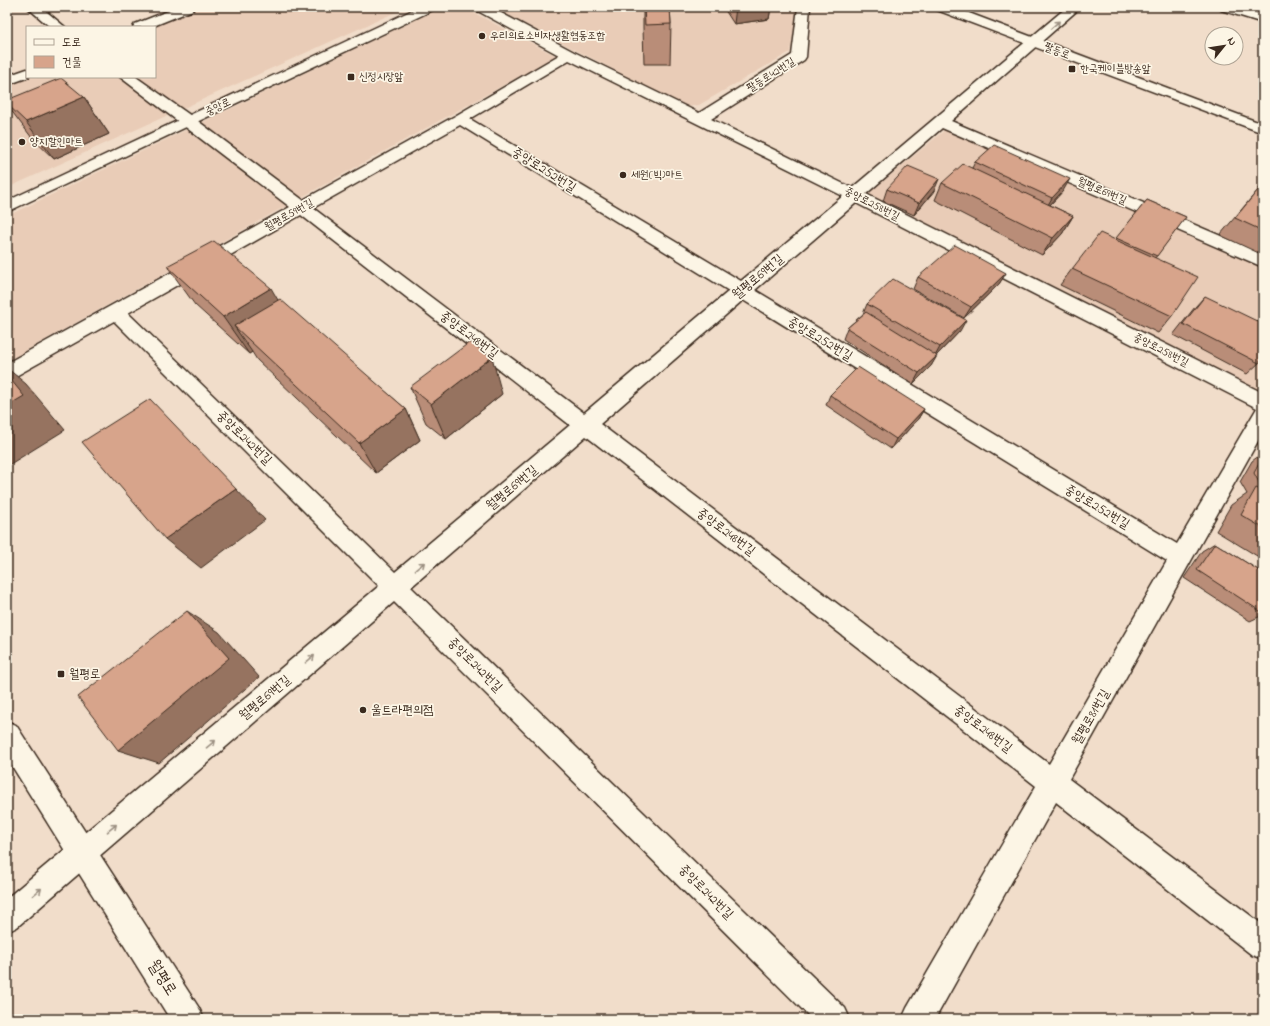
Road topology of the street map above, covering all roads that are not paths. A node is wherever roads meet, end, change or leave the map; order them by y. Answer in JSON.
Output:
{"nodes":[{"id":1,"x":33,"y":7,"type":"edge"},
{"id":2,"x":189,"y":7,"type":"edge"},
{"id":3,"x":429,"y":7,"type":"edge"},
{"id":4,"x":480,"y":7,"type":"edge"},
{"id":5,"x":804,"y":7,"type":"edge"},
{"id":6,"x":942,"y":7,"type":"edge"},
{"id":7,"x":1076,"y":7,"type":"edge"},
{"id":8,"x":1225,"y":7,"type":"edge"},
{"id":9,"x":1263,"y":19,"type":"edge"},
{"id":10,"x":57,"y":26,"type":"edge"},
{"id":11,"x":142,"y":26,"type":"edge"},
{"id":12,"x":1034,"y":42,"type":"junction"},
{"id":13,"x":569,"y":55,"type":"junction"},
{"id":14,"x":26,"y":73,"type":"edge"},
{"id":15,"x":128,"y":78,"type":"edge"},
{"id":16,"x":7,"y":81,"type":"edge"},
{"id":17,"x":460,"y":119,"type":"junction"},
{"id":18,"x":699,"y":120,"type":"junction"},
{"id":19,"x":189,"y":121,"type":"junction"},
{"id":20,"x":941,"y":122,"type":"junction"},
{"id":21,"x":1263,"y":129,"type":"edge"},
{"id":22,"x":854,"y":195,"type":"junction"},
{"id":23,"x":7,"y":207,"type":"edge"},
{"id":24,"x":302,"y":207,"type":"junction"},
{"id":25,"x":1263,"y":261,"type":"edge"},
{"id":26,"x":742,"y":292,"type":"junction"},
{"id":27,"x":115,"y":311,"type":"junction"},
{"id":28,"x":7,"y":372,"type":"edge"},
{"id":29,"x":1263,"y":402,"type":"edge"},
{"id":30,"x":1263,"y":414,"type":"edge"},
{"id":31,"x":586,"y":425,"type":"junction"},
{"id":32,"x":1181,"y":558,"type":"junction"},
{"id":33,"x":395,"y":587,"type":"junction"},
{"id":34,"x":7,"y":734,"type":"edge"},
{"id":35,"x":1053,"y":783,"type":"junction"},
{"id":36,"x":82,"y":853,"type":"junction"},
{"id":37,"x":7,"y":917,"type":"edge"},
{"id":38,"x":1263,"y":944,"type":"edge"},
{"id":39,"x":188,"y":1019,"type":"edge"},
{"id":40,"x":834,"y":1019,"type":"edge"},
{"id":41,"x":918,"y":1019,"type":"edge"}],
"edges":[{"from":1,"to":10,"type":"street"},
{"from":2,"to":11,"type":"street"},
{"from":3,"to":19,"type":"street","name":"중앙로"},
{"from":4,"to":13,"type":"street","name":"중앙로258번길"},
{"from":5,"to":18,"type":"street","name":"팔등로42번길"},
{"from":6,"to":12,"type":"street","name":"팔등로"},
{"from":12,"to":7,"type":"street","name":"월평로69번길","one_way":true},
{"from":8,"to":9,"type":"street"},
{"from":12,"to":20,"type":"street","name":"월평로69번길"},
{"from":12,"to":21,"type":"street","name":"팔등로"},
{"from":13,"to":17,"type":"street","name":"월평로59번길"},
{"from":13,"to":18,"type":"street","name":"중앙로258번길"},
{"from":14,"to":16,"type":"street"},
{"from":15,"to":19,"type":"street","name":"중앙로248번길"},
{"from":17,"to":24,"type":"street","name":"월평로59번길"},
{"from":17,"to":26,"type":"street","name":"중앙로252번길"},
{"from":18,"to":22,"type":"street","name":"중앙로258번길"},
{"from":19,"to":23,"type":"street","name":"중앙로"},
{"from":19,"to":24,"type":"street","name":"중앙로248번길"},
{"from":20,"to":22,"type":"street","name":"월평로69번길"},
{"from":20,"to":25,"type":"street","name":"월평로69번길"},
{"from":22,"to":26,"type":"street","name":"월평로69번길"},
{"from":22,"to":29,"type":"street","name":"중앙로258번길"},
{"from":24,"to":27,"type":"street","name":"월평로59번길"},
{"from":24,"to":31,"type":"street","name":"중앙로248번길"},
{"from":26,"to":31,"type":"street","name":"월평로69번길"},
{"from":26,"to":32,"type":"street","name":"중앙로252번길"},
{"from":27,"to":28,"type":"street","name":"월평로59번길"},
{"from":27,"to":33,"type":"street","name":"중앙로242번길"},
{"from":30,"to":32,"type":"street","name":"월평로81번길"},
{"from":33,"to":31,"type":"street","name":"월평로69번길","one_way":true},
{"from":31,"to":35,"type":"street","name":"중앙로248번길"},
{"from":32,"to":35,"type":"street","name":"월평로81번길"},
{"from":36,"to":33,"type":"street","name":"월평로69번길","one_way":true},
{"from":33,"to":40,"type":"street","name":"중앙로242번길"},
{"from":34,"to":36,"type":"street","name":"월평로"},
{"from":35,"to":38,"type":"street","name":"중앙로248번길"},
{"from":35,"to":41,"type":"street","name":"월평로81번길"},
{"from":37,"to":36,"type":"street","name":"월평로69번길","one_way":true},
{"from":36,"to":39,"type":"street","name":"월평로"}]}
